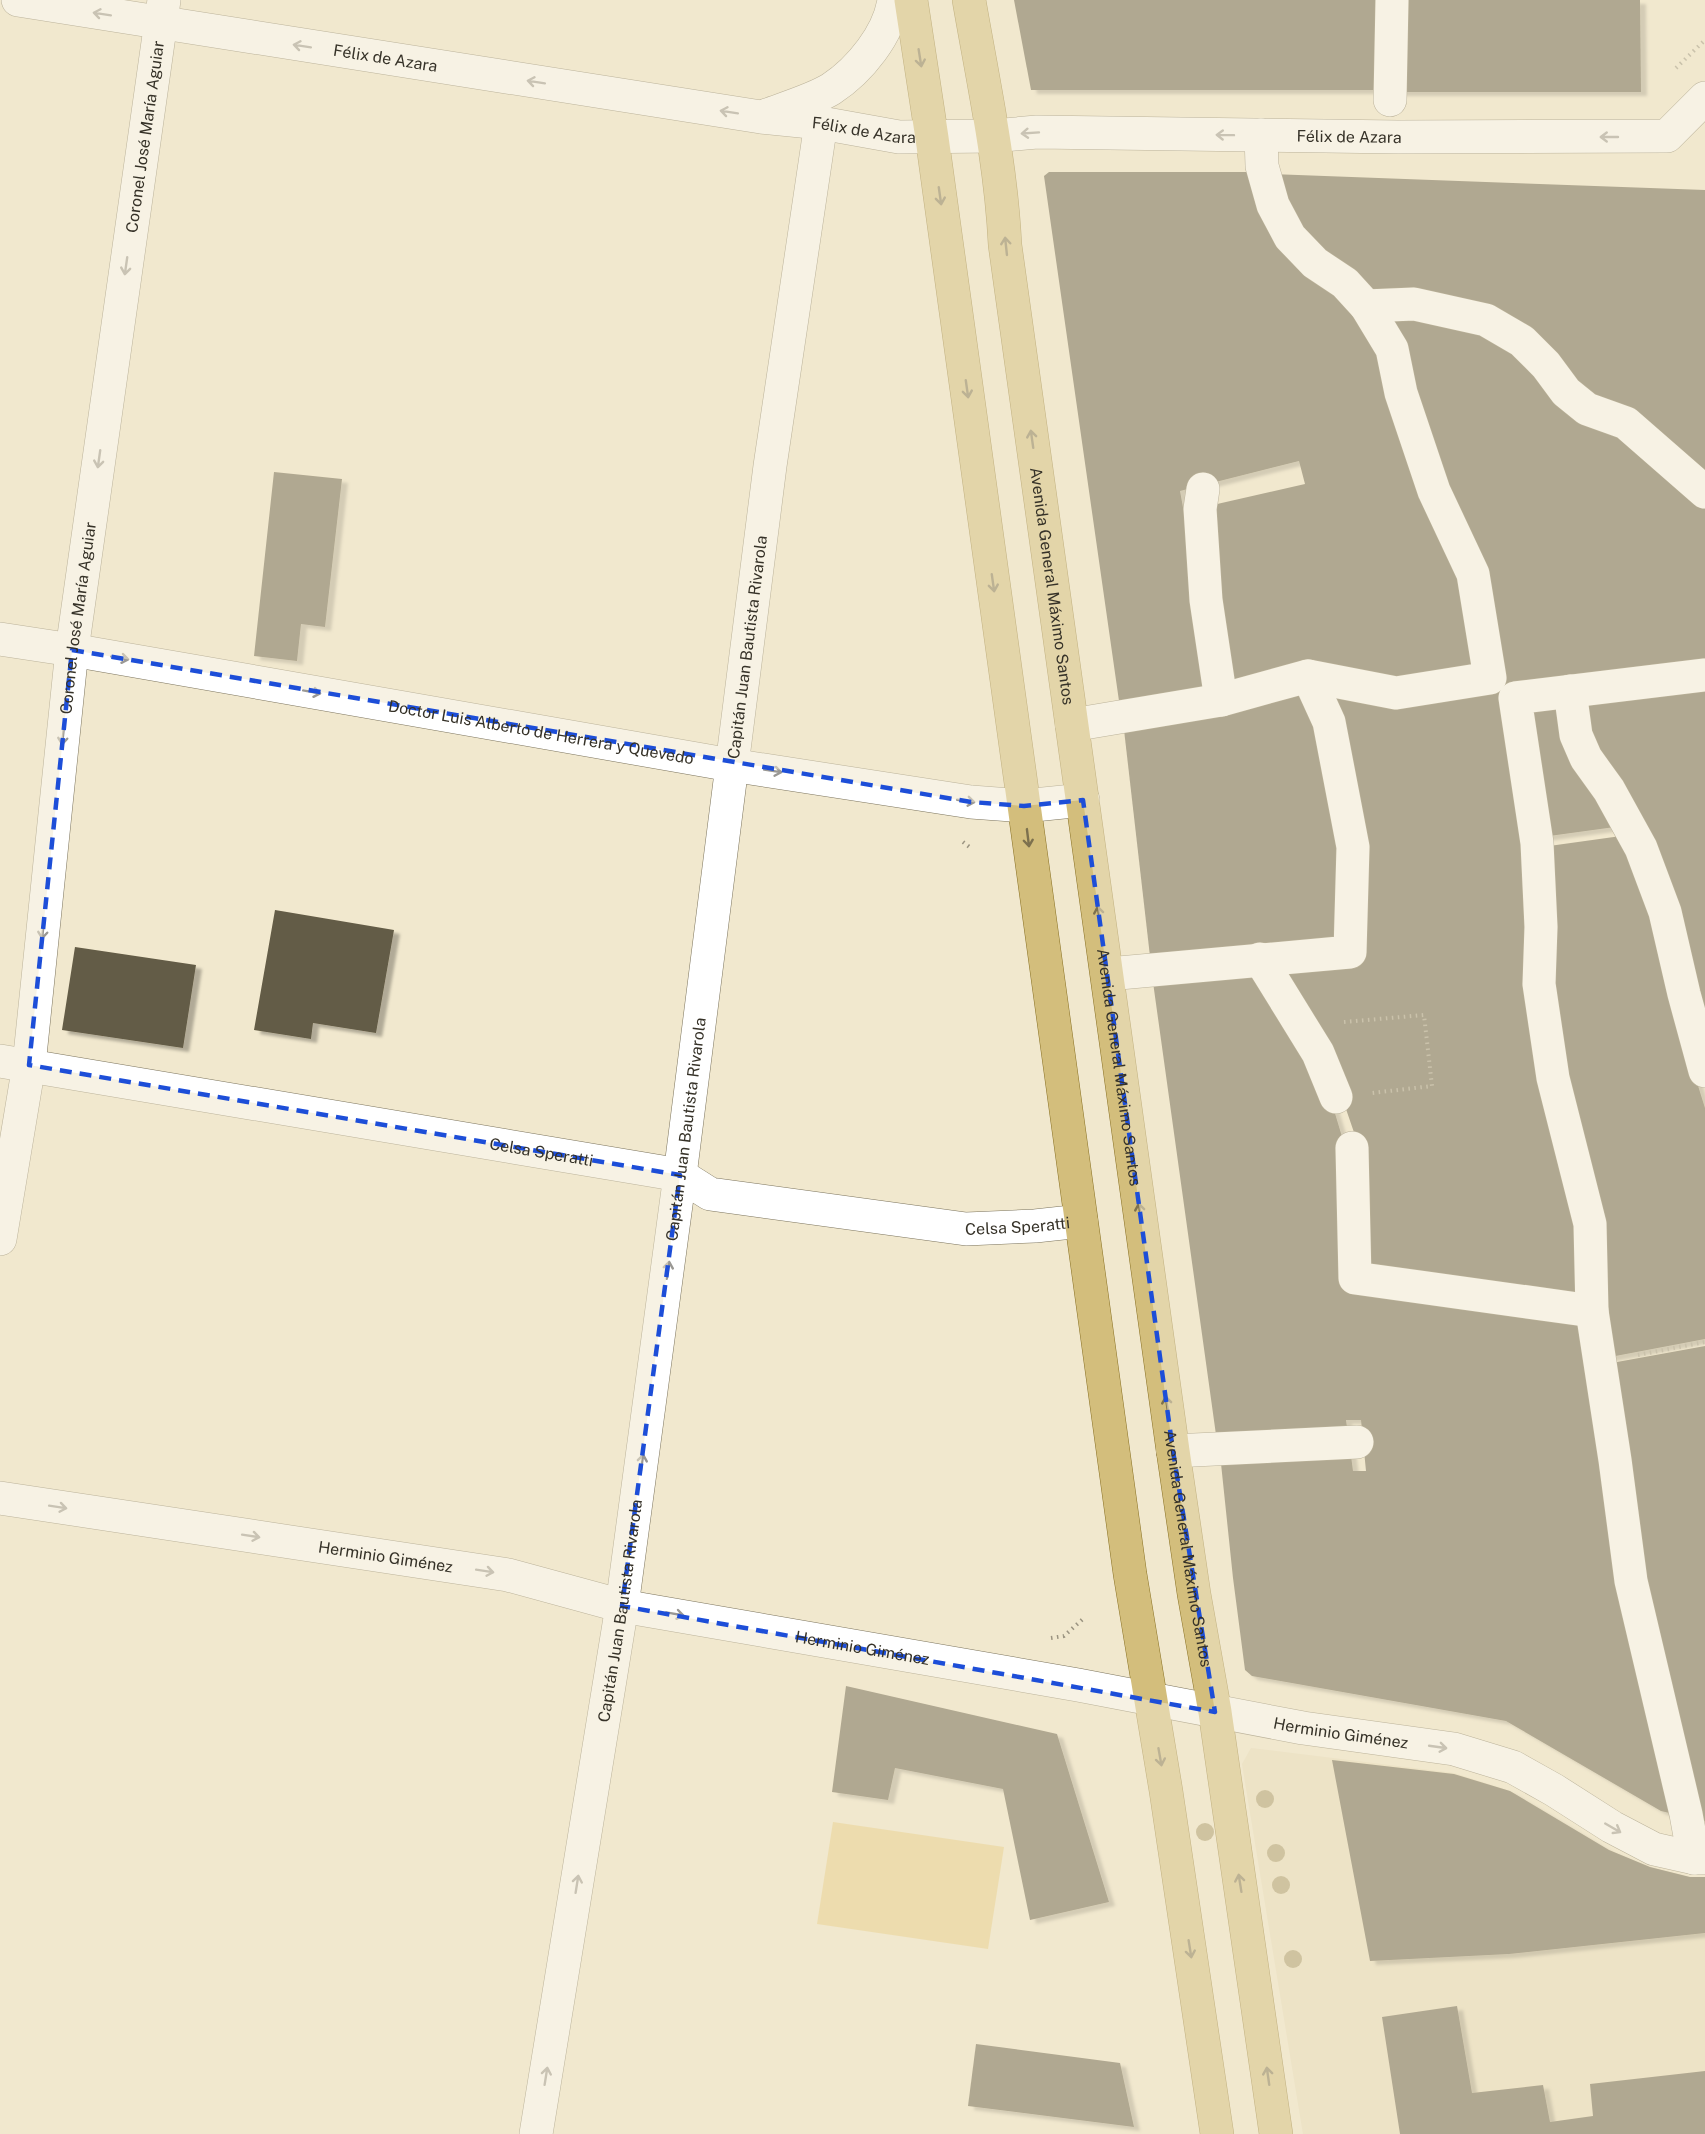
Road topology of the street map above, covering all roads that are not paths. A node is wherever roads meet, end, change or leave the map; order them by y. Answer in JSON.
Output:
{"nodes":[{"id":1,"x":18,"y":0,"type":"edge"},
{"id":2,"x":894,"y":0,"type":"edge"},
{"id":3,"x":911,"y":0,"type":"edge"},
{"id":4,"x":969,"y":0,"type":"edge"},
{"id":5,"x":1392,"y":0,"type":"edge"},
{"id":6,"x":162,"y":12,"type":"edge"},
{"id":7,"x":1705,"y":98,"type":"edge"},
{"id":8,"x":1390,"y":100,"type":"dead end"},
{"id":9,"x":761,"y":117,"type":"junction"},
{"id":10,"x":821,"y":123,"type":"junction"},
{"id":11,"x":1261,"y":135,"type":"junction"},
{"id":12,"x":993,"y":136,"type":"junction"},
{"id":13,"x":932,"y":138,"type":"junction"},
{"id":14,"x":1366,"y":306,"type":"junction"},
{"id":15,"x":1203,"y":489,"type":"dead end"},
{"id":16,"x":1705,"y":492,"type":"edge"},
{"id":17,"x":0,"y":639,"type":"edge"},
{"id":18,"x":72,"y":650,"type":"junction"},
{"id":19,"x":1705,"y":675,"type":"edge"},
{"id":20,"x":1308,"y":676,"type":"junction"},
{"id":21,"x":1570,"y":691,"type":"junction"},
{"id":22,"x":1221,"y":700,"type":"junction"},
{"id":23,"x":1072,"y":725,"type":"junction"},
{"id":24,"x":731,"y":765,"type":"junction"},
{"id":25,"x":1083,"y":800,"type":"junction"},
{"id":26,"x":1024,"y":806,"type":"junction"},
{"id":27,"x":1260,"y":959,"type":"junction"},
{"id":28,"x":1108,"y":974,"type":"junction"},
{"id":29,"x":14,"y":1063,"type":"edge"},
{"id":30,"x":1705,"y":1071,"type":"edge"},
{"id":31,"x":1336,"y":1097,"type":"road end"},
{"id":32,"x":1352,"y":1148,"type":"dead end"},
{"id":33,"x":680,"y":1175,"type":"junction"},
{"id":34,"x":1081,"y":1221,"type":"junction"},
{"id":35,"x":0,"y":1239,"type":"edge"},
{"id":36,"x":1592,"y":1311,"type":"junction"},
{"id":37,"x":1357,"y":1444,"type":"dead end"},
{"id":38,"x":1173,"y":1451,"type":"junction"},
{"id":39,"x":0,"y":1498,"type":"edge"},
{"id":40,"x":622,"y":1606,"type":"junction"},
{"id":41,"x":1150,"y":1699,"type":"junction"},
{"id":42,"x":1215,"y":1712,"type":"junction"},
{"id":43,"x":1700,"y":1858,"type":"edge"},
{"id":44,"x":536,"y":2134,"type":"edge"},
{"id":45,"x":1217,"y":2134,"type":"edge"},
{"id":46,"x":1276,"y":2134,"type":"edge"}],
"edges":[{"from":6,"to":1,"type":"street","name":"Félix de Azara","one_way":true},
{"from":2,"to":9,"type":"street"},
{"from":3,"to":13,"type":"main road","one_way":true},
{"from":4,"to":12,"type":"main road","name":"Avenida General Máximo Santos"},
{"from":5,"to":8,"type":"street"},
{"from":9,"to":6,"type":"street","name":"Félix de Azara","one_way":true},
{"from":6,"to":18,"type":"street","name":"Coronel José María Aguiar","one_way":true},
{"from":7,"to":11,"type":"street","name":"Félix de Azara","one_way":true},
{"from":9,"to":10,"type":"street","name":"Félix de Azara"},
{"from":10,"to":13,"type":"street","name":"Félix de Azara"},
{"from":10,"to":24,"type":"street","name":"Capitán Juan Bautista Rivarola"},
{"from":11,"to":12,"type":"street","name":"Félix de Azara","one_way":true},
{"from":11,"to":14,"type":"street"},
{"from":12,"to":13,"type":"street","name":"Félix de Azara"},
{"from":23,"to":12,"type":"main road","name":"Avenida General Máximo Santos","one_way":true},
{"from":13,"to":26,"type":"main road","one_way":true},
{"from":14,"to":16,"type":"street"},
{"from":14,"to":20,"type":"street"},
{"from":15,"to":22,"type":"street"},
{"from":17,"to":18,"type":"street","name":"Doctor Luis Alberto de Herrera y Quevedo"},
{"from":18,"to":24,"type":"street","name":"Doctor Luis Alberto de Herrera y Quevedo","one_way":true},
{"from":18,"to":29,"type":"street","name":"Coronel José María Aguiar","one_way":true},
{"from":19,"to":21,"type":"street"},
{"from":20,"to":22,"type":"street"},
{"from":20,"to":27,"type":"street"},
{"from":21,"to":30,"type":"street"},
{"from":21,"to":36,"type":"street"},
{"from":22,"to":23,"type":"street"},
{"from":23,"to":25,"type":"main road","name":"Avenida General Máximo Santos"},
{"from":24,"to":26,"type":"street","name":"Doctor Luis Alberto de Herrera y Quevedo","one_way":true},
{"from":24,"to":33,"type":"street","name":"Capitán Juan Bautista Rivarola"},
{"from":25,"to":26,"type":"street","name":"Doctor Luis Alberto de Herrera y Quevedo"},
{"from":28,"to":25,"type":"main road","name":"Avenida General Máximo Santos","one_way":true},
{"from":26,"to":34,"type":"main road","one_way":true},
{"from":27,"to":28,"type":"street"},
{"from":27,"to":31,"type":"street"},
{"from":38,"to":28,"type":"main road","name":"Avenida General Máximo Santos","one_way":true},
{"from":29,"to":33,"type":"street","name":"Celsa Speratti"},
{"from":29,"to":35,"type":"street","name":"Coronel José María Aguiar"},
{"from":32,"to":36,"type":"street"},
{"from":33,"to":34,"type":"street","name":"Celsa Speratti"},
{"from":40,"to":33,"type":"street","name":"Capitán Juan Bautista Rivarola","one_way":true},
{"from":34,"to":41,"type":"main road"},
{"from":36,"to":43,"type":"street"},
{"from":37,"to":38,"type":"street"},
{"from":38,"to":42,"type":"main road","name":"Avenida General Máximo Santos"},
{"from":39,"to":40,"type":"street","name":"Herminio Giménez","one_way":true},
{"from":40,"to":41,"type":"street","name":"Herminio Giménez","one_way":true},
{"from":44,"to":40,"type":"street","name":"Capitán Juan Bautista Rivarola","one_way":true},
{"from":41,"to":42,"type":"street","name":"Herminio Giménez"},
{"from":41,"to":45,"type":"main road","one_way":true},
{"from":42,"to":43,"type":"street","name":"Herminio Giménez","one_way":true},
{"from":46,"to":42,"type":"main road","name":"Avenida General Máximo Santos","one_way":true}]}
